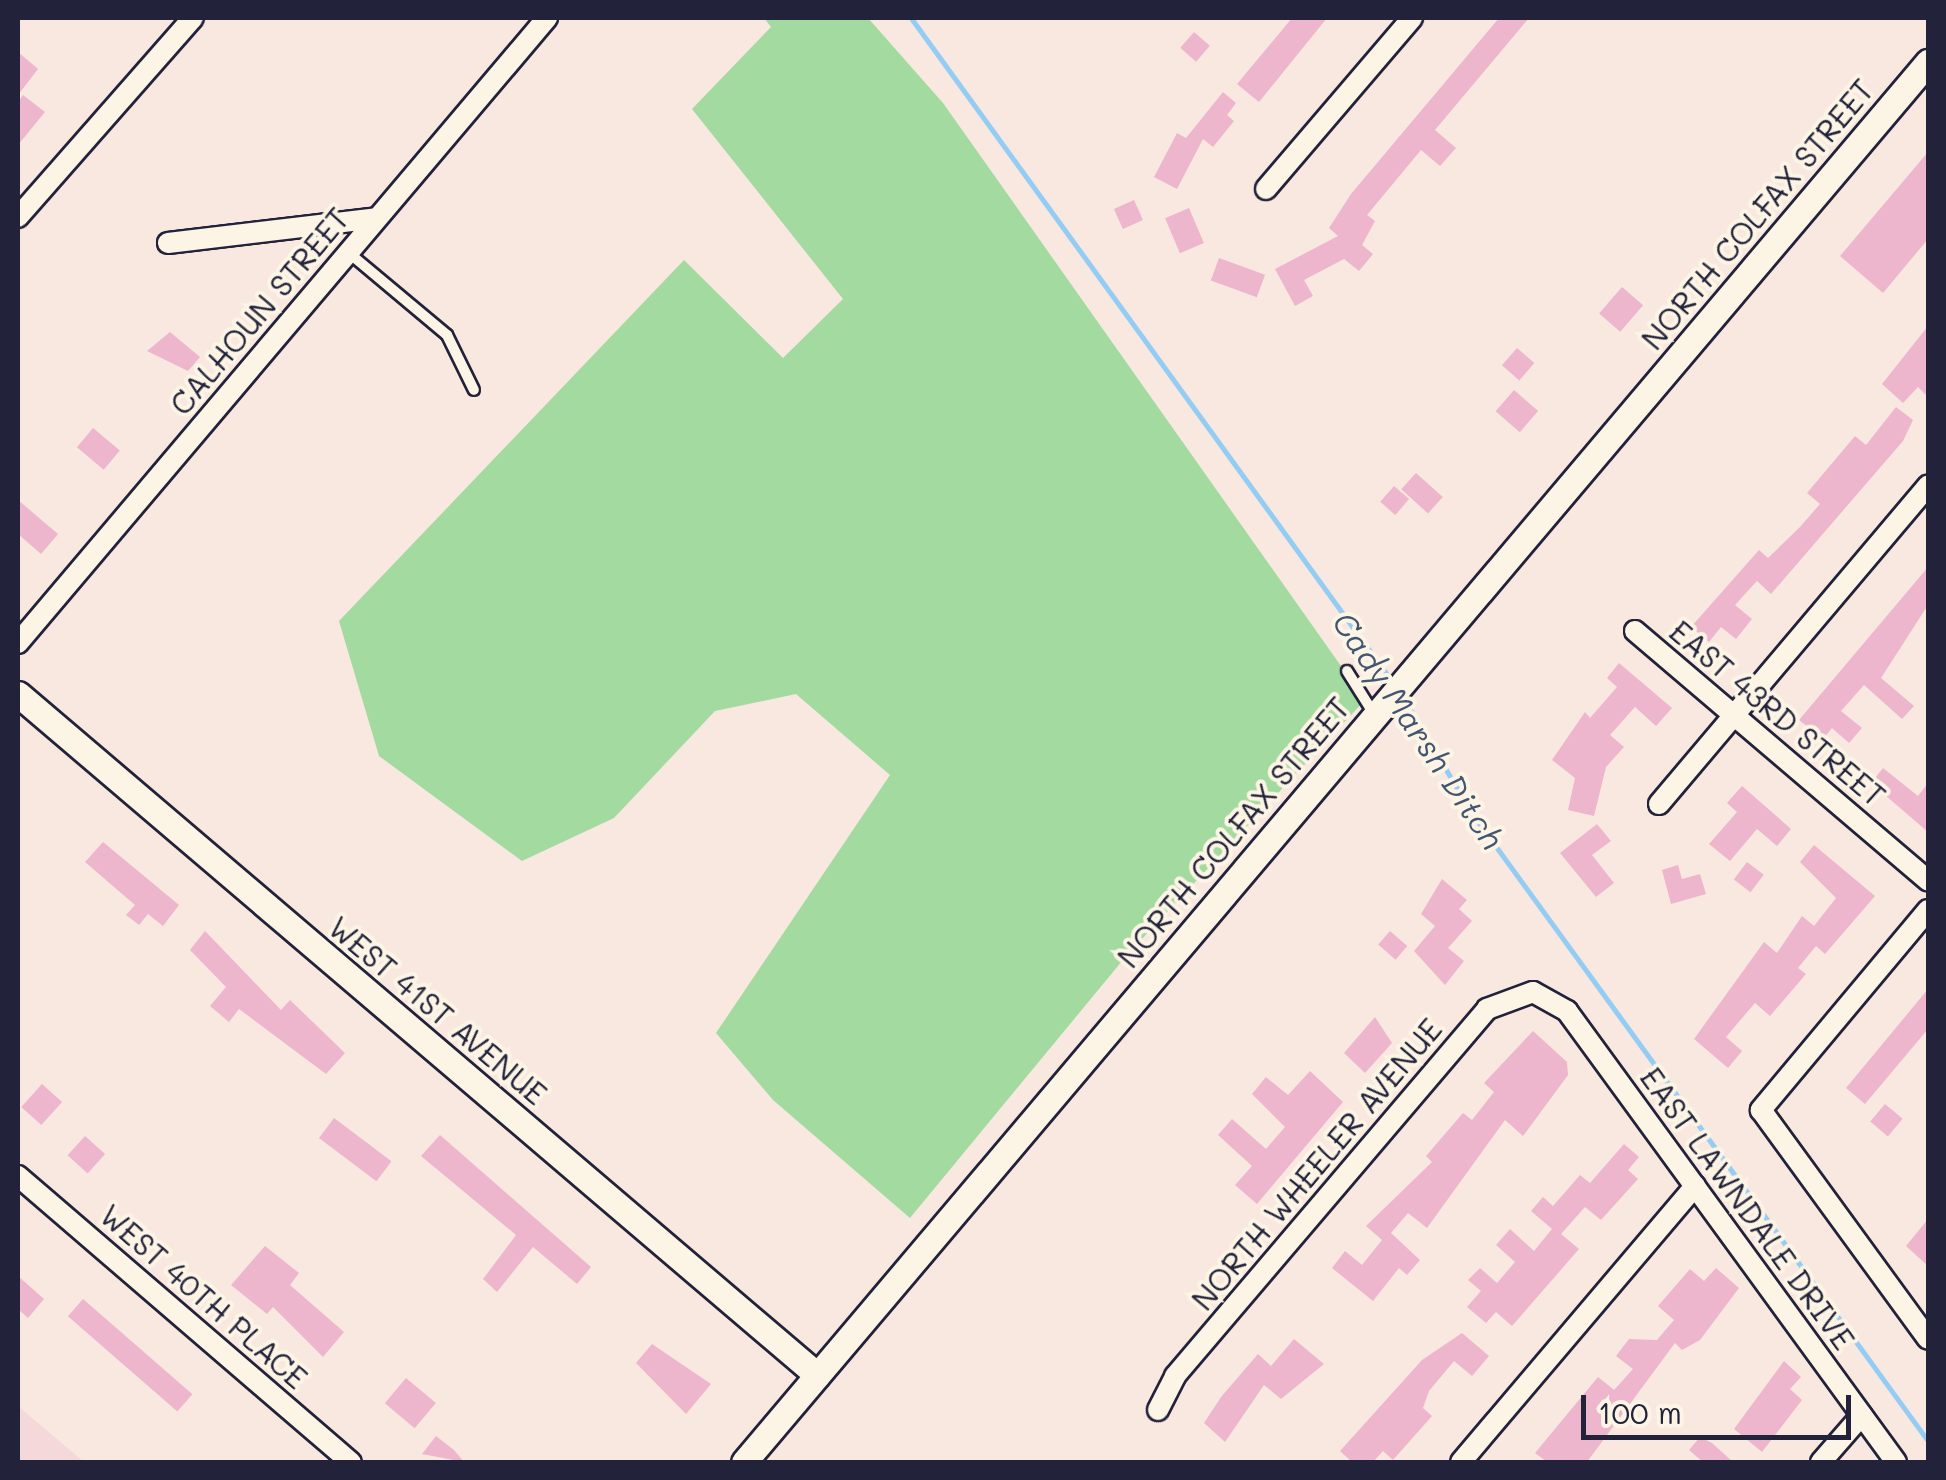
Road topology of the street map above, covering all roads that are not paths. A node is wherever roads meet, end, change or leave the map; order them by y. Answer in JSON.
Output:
{"nodes":[{"id":1,"x":193,"y":18,"type":"edge"},
{"id":2,"x":547,"y":18,"type":"edge"},
{"id":3,"x":1412,"y":18,"type":"edge"},
{"id":4,"x":1928,"y":62,"type":"edge"},
{"id":5,"x":1266,"y":188,"type":"dead end"},
{"id":6,"x":18,"y":217,"type":"edge"},
{"id":7,"x":377,"y":218,"type":"junction"},
{"id":8,"x":168,"y":243,"type":"dead end"},
{"id":9,"x":348,"y":252,"type":"junction"},
{"id":10,"x":474,"y":390,"type":"dead end"},
{"id":11,"x":1928,"y":486,"type":"edge"},
{"id":12,"x":1635,"y":630,"type":"dead end"},
{"id":13,"x":18,"y":643,"type":"edge"},
{"id":14,"x":1347,"y":670,"type":"dead end"},
{"id":15,"x":18,"y":694,"type":"edge"},
{"id":16,"x":1735,"y":714,"type":"junction"},
{"id":17,"x":1366,"y":716,"type":"junction"},
{"id":18,"x":1659,"y":804,"type":"dead end"},
{"id":19,"x":1928,"y":880,"type":"edge"},
{"id":20,"x":1928,"y":910,"type":"edge"},
{"id":21,"x":1545,"y":995,"type":"joint"},
{"id":22,"x":18,"y":1176,"type":"edge"},
{"id":23,"x":1695,"y":1186,"type":"junction"},
{"id":24,"x":1928,"y":1337,"type":"edge"},
{"id":25,"x":817,"y":1375,"type":"junction"},
{"id":26,"x":1158,"y":1410,"type":"dead end"},
{"id":27,"x":1862,"y":1415,"type":"junction"},
{"id":28,"x":351,"y":1462,"type":"edge"},
{"id":29,"x":744,"y":1462,"type":"edge"},
{"id":30,"x":1461,"y":1462,"type":"edge"},
{"id":31,"x":1821,"y":1462,"type":"edge"},
{"id":32,"x":1896,"y":1462,"type":"edge"}],
"edges":[{"from":1,"to":6,"type":"street"},
{"from":2,"to":7,"type":"street","name":"CALHOUN STREET"},
{"from":3,"to":5,"type":"street"},
{"from":4,"to":17,"type":"street","name":"NORTH COLFAX STREET"},
{"from":7,"to":8,"type":"street"},
{"from":7,"to":9,"type":"street","name":"CALHOUN STREET"},
{"from":9,"to":10,"type":"lane"},
{"from":9,"to":13,"type":"street","name":"CALHOUN STREET"},
{"from":11,"to":16,"type":"street"},
{"from":12,"to":16,"type":"street","name":"EAST 43RD STREET"},
{"from":14,"to":17,"type":"lane"},
{"from":15,"to":25,"type":"street","name":"WEST 41ST AVENUE"},
{"from":16,"to":18,"type":"street"},
{"from":16,"to":19,"type":"street","name":"EAST 43RD STREET"},
{"from":17,"to":25,"type":"street","name":"NORTH COLFAX STREET"},
{"from":20,"to":24,"type":"street"},
{"from":21,"to":23,"type":"street","name":"EAST LAWNDALE DRIVE"},
{"from":21,"to":26,"type":"street","name":"NORTH WHEELER AVENUE"},
{"from":22,"to":28,"type":"street","name":"WEST 40TH PLACE"},
{"from":23,"to":27,"type":"street","name":"EAST LAWNDALE DRIVE"},
{"from":23,"to":30,"type":"street"},
{"from":25,"to":29,"type":"street","name":"NORTH COLFAX STREET"},
{"from":27,"to":31,"type":"street"},
{"from":27,"to":32,"type":"street","name":"EAST LAWNDALE DRIVE"}]}
